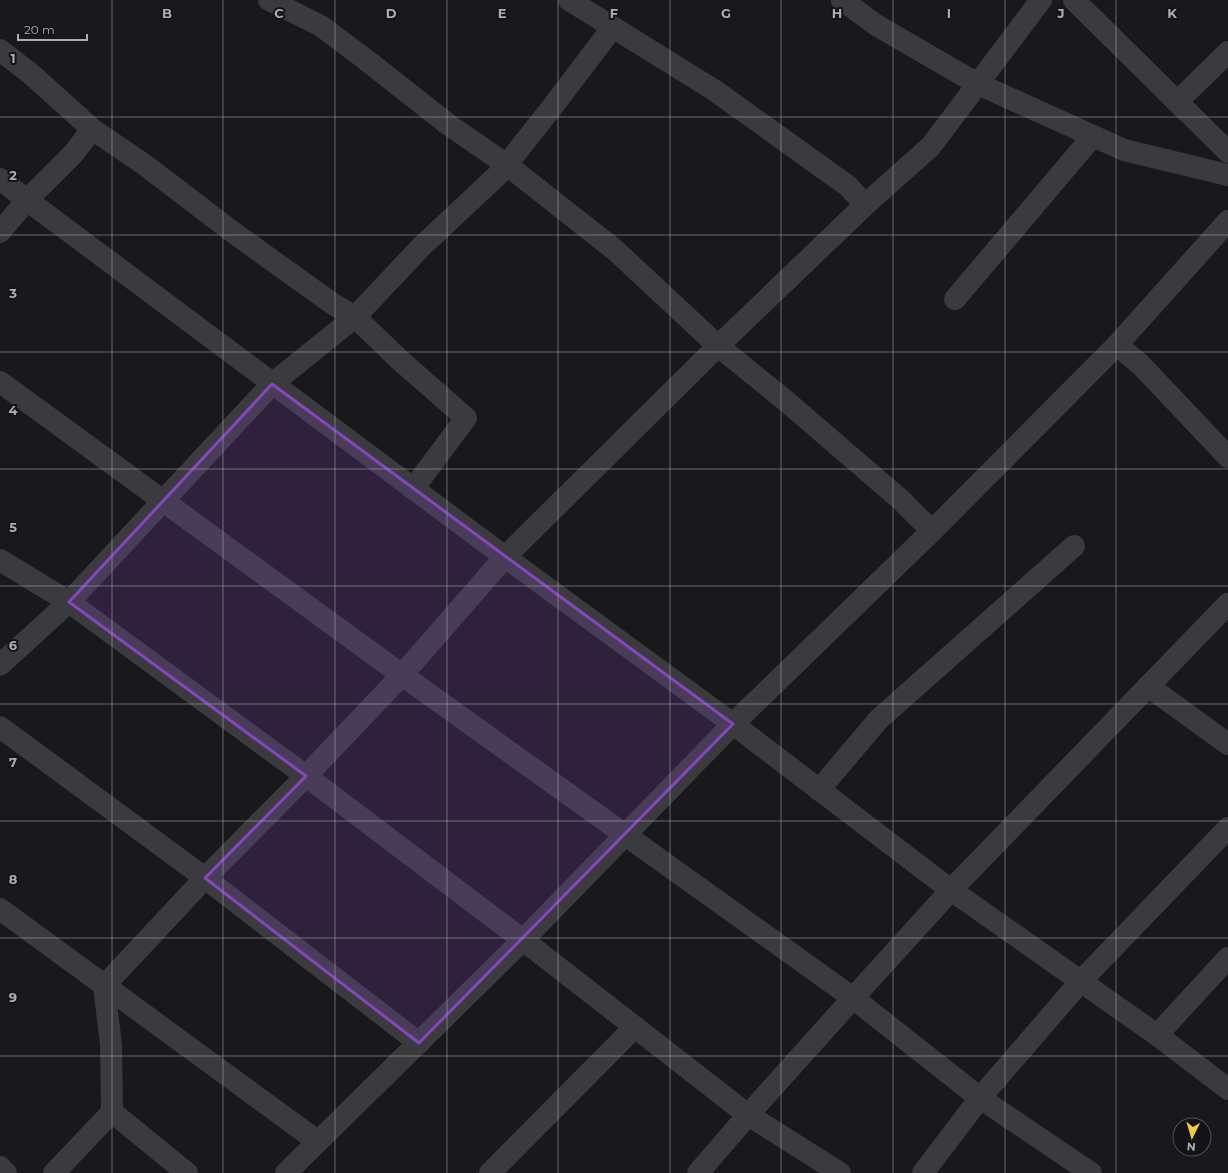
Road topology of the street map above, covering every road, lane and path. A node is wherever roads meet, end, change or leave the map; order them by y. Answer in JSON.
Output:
{"nodes":[{"id":1,"x":269,"y":0,"type":"edge"},
{"id":2,"x":569,"y":0,"type":"edge"},
{"id":3,"x":842,"y":0,"type":"edge"},
{"id":4,"x":1041,"y":0,"type":"edge"},
{"id":5,"x":1074,"y":0,"type":"edge"},
{"id":6,"x":613,"y":27,"type":"junction"},
{"id":7,"x":0,"y":50,"type":"edge"},
{"id":8,"x":1228,"y":52,"type":"edge"},
{"id":9,"x":978,"y":84,"type":"junction"},
{"id":10,"x":1177,"y":102,"type":"junction"},
{"id":11,"x":92,"y":129,"type":"junction"},
{"id":12,"x":1093,"y":136,"type":"junction"},
{"id":13,"x":1228,"y":152,"type":"edge"},
{"id":14,"x":507,"y":165,"type":"junction"},
{"id":15,"x":1228,"y":175,"type":"edge"},
{"id":16,"x":0,"y":179,"type":"edge"},
{"id":17,"x":27,"y":200,"type":"junction"},
{"id":18,"x":865,"y":205,"type":"junction"},
{"id":19,"x":1228,"y":221,"type":"edge"},
{"id":20,"x":0,"y":232,"type":"edge"},
{"id":21,"x":955,"y":299,"type":"dead end"},
{"id":22,"x":355,"y":317,"type":"junction"},
{"id":23,"x":1117,"y":345,"type":"junction"},
{"id":24,"x":718,"y":346,"type":"junction"},
{"id":25,"x":0,"y":382,"type":"edge"},
{"id":26,"x":272,"y":384,"type":"junction"},
{"id":27,"x":1228,"y":457,"type":"edge"},
{"id":28,"x":413,"y":489,"type":"junction"},
{"id":29,"x":163,"y":500,"type":"junction"},
{"id":30,"x":932,"y":531,"type":"junction"},
{"id":31,"x":1074,"y":546,"type":"dead end"},
{"id":32,"x":505,"y":557,"type":"junction"},
{"id":33,"x":0,"y":560,"type":"edge"},
{"id":34,"x":69,"y":602,"type":"junction"},
{"id":35,"x":1228,"y":604,"type":"edge"},
{"id":36,"x":0,"y":665,"type":"edge"},
{"id":37,"x":402,"y":675,"type":"junction"},
{"id":38,"x":1148,"y":686,"type":"junction"},
{"id":39,"x":732,"y":724,"type":"junction"},
{"id":40,"x":0,"y":727,"type":"edge"},
{"id":41,"x":1228,"y":744,"type":"edge"},
{"id":42,"x":306,"y":776,"type":"junction"},
{"id":43,"x":819,"y":790,"type":"junction"},
{"id":44,"x":1228,"y":828,"type":"edge"},
{"id":45,"x":624,"y":835,"type":"junction"},
{"id":46,"x":204,"y":878,"type":"junction"},
{"id":47,"x":951,"y":890,"type":"junction"},
{"id":48,"x":0,"y":909,"type":"edge"},
{"id":49,"x":523,"y":940,"type":"junction"},
{"id":50,"x":1228,"y":958,"type":"edge"},
{"id":51,"x":1081,"y":981,"type":"junction"},
{"id":52,"x":104,"y":986,"type":"junction"},
{"id":53,"x":853,"y":998,"type":"junction"},
{"id":54,"x":635,"y":1027,"type":"junction"},
{"id":55,"x":1157,"y":1035,"type":"junction"},
{"id":56,"x":419,"y":1043,"type":"junction"},
{"id":57,"x":1228,"y":1089,"type":"edge"},
{"id":58,"x":980,"y":1098,"type":"junction"},
{"id":59,"x":112,"y":1112,"type":"junction"},
{"id":60,"x":748,"y":1115,"type":"junction"},
{"id":61,"x":317,"y":1141,"type":"junction"},
{"id":62,"x":0,"y":1167,"type":"edge"},
{"id":63,"x":6,"y":1173,"type":"edge"},
{"id":64,"x":54,"y":1173,"type":"edge"},
{"id":65,"x":187,"y":1173,"type":"edge"},
{"id":66,"x":286,"y":1173,"type":"edge"},
{"id":67,"x":490,"y":1173,"type":"edge"},
{"id":68,"x":698,"y":1173,"type":"edge"},
{"id":69,"x":840,"y":1173,"type":"edge"},
{"id":70,"x":923,"y":1173,"type":"edge"},
{"id":71,"x":1091,"y":1173,"type":"edge"}],
"edges":[{"from":1,"to":14,"type":"street"},
{"from":2,"to":6,"type":"street"},
{"from":3,"to":9,"type":"street"},
{"from":4,"to":9,"type":"street"},
{"from":5,"to":10,"type":"street"},
{"from":6,"to":14,"type":"street"},
{"from":6,"to":18,"type":"street"},
{"from":7,"to":11,"type":"street"},
{"from":8,"to":10,"type":"street"},
{"from":9,"to":12,"type":"street"},
{"from":9,"to":18,"type":"street"},
{"from":10,"to":13,"type":"street"},
{"from":11,"to":17,"type":"street"},
{"from":11,"to":22,"type":"street"},
{"from":12,"to":15,"type":"street"},
{"from":12,"to":21,"type":"street"},
{"from":14,"to":22,"type":"street"},
{"from":14,"to":24,"type":"street"},
{"from":16,"to":17,"type":"street"},
{"from":17,"to":20,"type":"street"},
{"from":17,"to":26,"type":"street"},
{"from":18,"to":24,"type":"street"},
{"from":19,"to":23,"type":"street"},
{"from":22,"to":26,"type":"street"},
{"from":22,"to":28,"type":"street"},
{"from":23,"to":27,"type":"street"},
{"from":23,"to":30,"type":"street"},
{"from":24,"to":30,"type":"street"},
{"from":24,"to":32,"type":"street"},
{"from":25,"to":29,"type":"street"},
{"from":26,"to":28,"type":"street"},
{"from":26,"to":29,"type":"street"},
{"from":28,"to":32,"type":"street"},
{"from":29,"to":34,"type":"street"},
{"from":29,"to":37,"type":"street"},
{"from":30,"to":39,"type":"street"},
{"from":31,"to":43,"type":"street"},
{"from":32,"to":37,"type":"street"},
{"from":32,"to":39,"type":"street"},
{"from":33,"to":34,"type":"street"},
{"from":34,"to":36,"type":"street"},
{"from":34,"to":42,"type":"street"},
{"from":35,"to":38,"type":"street"},
{"from":37,"to":42,"type":"street"},
{"from":37,"to":45,"type":"street"},
{"from":38,"to":41,"type":"street"},
{"from":38,"to":47,"type":"street"},
{"from":39,"to":43,"type":"street"},
{"from":39,"to":45,"type":"street"},
{"from":40,"to":46,"type":"street"},
{"from":42,"to":46,"type":"street"},
{"from":42,"to":49,"type":"street"},
{"from":43,"to":47,"type":"street"},
{"from":44,"to":51,"type":"street"},
{"from":45,"to":49,"type":"street"},
{"from":45,"to":53,"type":"street"},
{"from":46,"to":52,"type":"street"},
{"from":46,"to":56,"type":"street"},
{"from":47,"to":51,"type":"street"},
{"from":47,"to":53,"type":"street"},
{"from":48,"to":52,"type":"street"},
{"from":49,"to":54,"type":"street"},
{"from":49,"to":56,"type":"street"},
{"from":50,"to":55,"type":"street"},
{"from":51,"to":55,"type":"street"},
{"from":51,"to":58,"type":"street"},
{"from":52,"to":59,"type":"street"},
{"from":52,"to":61,"type":"street"},
{"from":53,"to":58,"type":"street"},
{"from":53,"to":60,"type":"street"},
{"from":54,"to":60,"type":"street"},
{"from":54,"to":67,"type":"street"},
{"from":55,"to":57,"type":"street"},
{"from":56,"to":61,"type":"street"},
{"from":58,"to":70,"type":"street"},
{"from":58,"to":71,"type":"street"},
{"from":59,"to":64,"type":"street"},
{"from":59,"to":65,"type":"street"},
{"from":60,"to":68,"type":"street"},
{"from":60,"to":69,"type":"street"},
{"from":61,"to":66,"type":"street"},
{"from":62,"to":63,"type":"street"}]}
